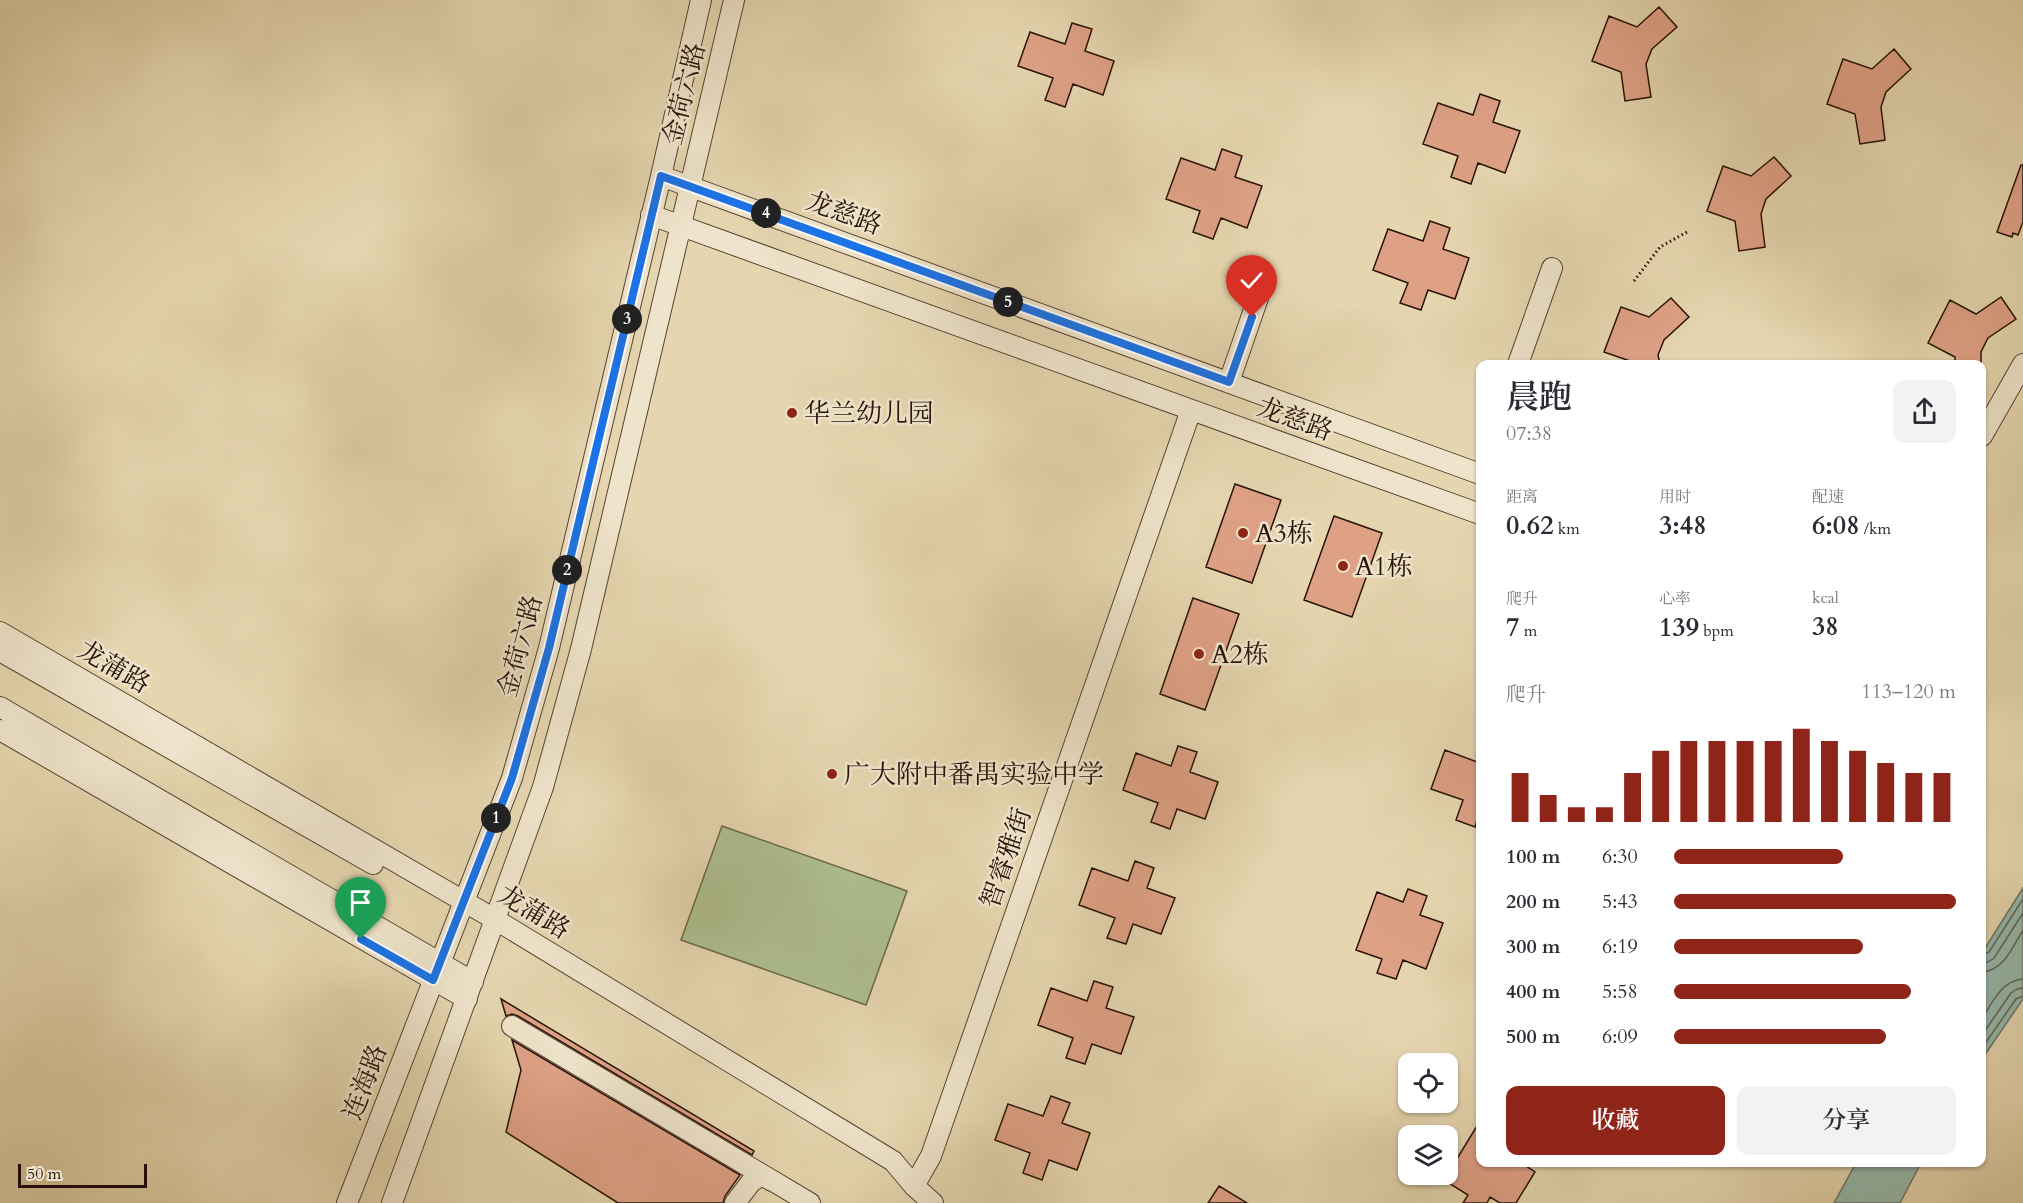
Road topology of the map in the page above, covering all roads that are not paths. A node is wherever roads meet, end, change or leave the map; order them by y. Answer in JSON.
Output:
{"nodes":[{"id":1,"x":701,"y":0,"type":"edge"},
{"id":2,"x":734,"y":0,"type":"edge"},
{"id":3,"x":661,"y":176,"type":"junction"},
{"id":4,"x":690,"y":185,"type":"junction"},
{"id":5,"x":651,"y":214,"type":"junction"},
{"id":6,"x":680,"y":225,"type":"junction"},
{"id":7,"x":1552,"y":268,"type":"dead end"},
{"id":8,"x":1258,"y":298,"type":"dead end"},
{"id":9,"x":1519,"y":360,"type":"edge"},
{"id":10,"x":2023,"y":364,"type":"edge"},
{"id":11,"x":1229,"y":382,"type":"junction"},
{"id":12,"x":1191,"y":410,"type":"junction"},
{"id":13,"x":1986,"y":429,"type":"edge"},
{"id":14,"x":1476,"y":473,"type":"edge"},
{"id":15,"x":1476,"y":513,"type":"edge"},
{"id":16,"x":0,"y":632,"type":"edge"},
{"id":17,"x":0,"y":651,"type":"edge"},
{"id":18,"x":0,"y":708,"type":"edge"},
{"id":19,"x":0,"y":730,"type":"edge"},
{"id":20,"x":461,"y":908,"type":"junction"},
{"id":21,"x":494,"y":926,"type":"junction"},
{"id":22,"x":436,"y":972,"type":"junction"},
{"id":23,"x":470,"y":990,"type":"junction"},
{"id":24,"x":512,"y":1026,"type":"dead end"},
{"id":25,"x":762,"y":1175,"type":"junction"},
{"id":26,"x":918,"y":1194,"type":"edge"},
{"id":27,"x":348,"y":1203,"type":"edge"},
{"id":28,"x":392,"y":1203,"type":"edge"},
{"id":29,"x":735,"y":1203,"type":"edge"},
{"id":30,"x":810,"y":1203,"type":"edge"},
{"id":31,"x":933,"y":1203,"type":"edge"}],
"edges":[{"from":1,"to":3,"type":"street","name":"金荷六路"},
{"from":2,"to":4,"type":"street","name":"金荷六路"},
{"from":3,"to":4,"type":"street","name":"龙慈路"},
{"from":3,"to":5,"type":"street","name":"金荷六路"},
{"from":4,"to":6,"type":"street","name":"金荷六路"},
{"from":4,"to":11,"type":"street","name":"龙慈路"},
{"from":5,"to":6,"type":"street","name":"龙慈路"},
{"from":5,"to":20,"type":"street","name":"金荷六路"},
{"from":6,"to":12,"type":"street","name":"龙慈路"},
{"from":6,"to":21,"type":"street","name":"金荷六路"},
{"from":7,"to":9,"type":"street"},
{"from":8,"to":11,"type":"street"},
{"from":10,"to":13,"type":"street"},
{"from":11,"to":14,"type":"street","name":"龙慈路"},
{"from":12,"to":15,"type":"street","name":"龙慈路"},
{"from":12,"to":26,"type":"street","name":"智睿雅街"},
{"from":16,"to":20,"type":"street","name":"龙蒲路"},
{"from":17,"to":20,"type":"street","name":"龙蒲路"},
{"from":18,"to":22,"type":"street"},
{"from":19,"to":22,"type":"street"},
{"from":20,"to":21,"type":"street","name":"龙蒲路"},
{"from":20,"to":22,"type":"street","name":"金荷六路"},
{"from":21,"to":23,"type":"street","name":"金荷六路"},
{"from":21,"to":26,"type":"street","name":"龙蒲路"},
{"from":22,"to":23,"type":"street"},
{"from":22,"to":27,"type":"street","name":"连海路"},
{"from":23,"to":28,"type":"street"},
{"from":24,"to":25,"type":"street"},
{"from":25,"to":29,"type":"street"},
{"from":25,"to":30,"type":"street"},
{"from":26,"to":31,"type":"street","name":"龙蒲路"}]}
